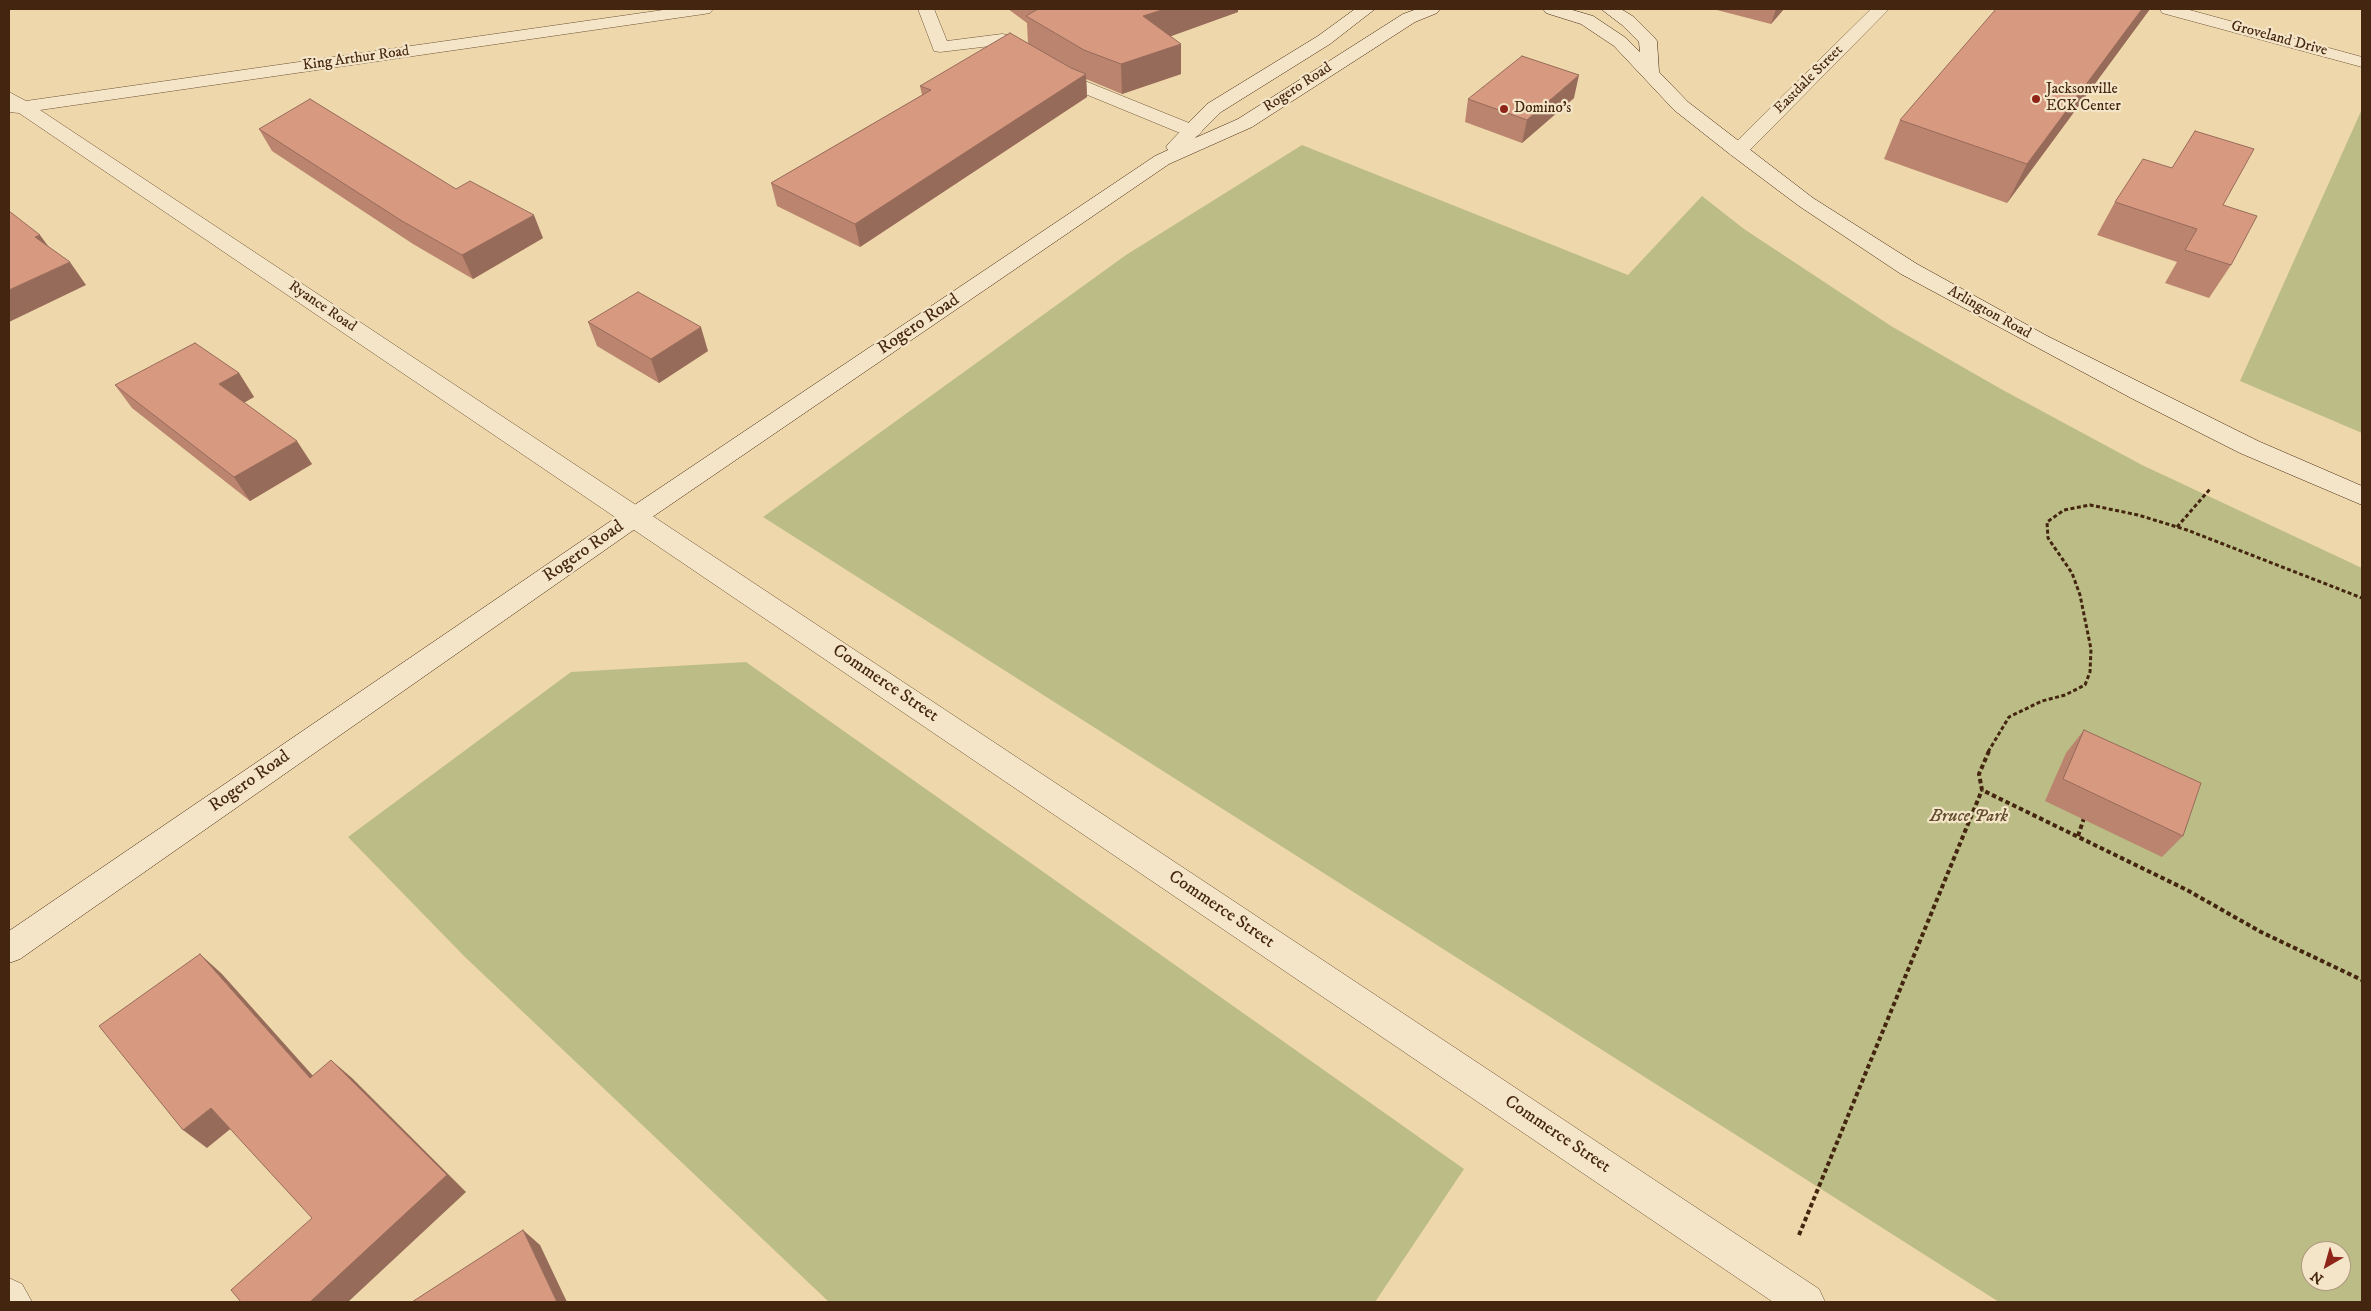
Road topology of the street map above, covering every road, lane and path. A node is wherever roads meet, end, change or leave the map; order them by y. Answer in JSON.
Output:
{"nodes":[{"id":1,"x":704,"y":9,"type":"edge"},
{"id":2,"x":926,"y":9,"type":"edge"},
{"id":3,"x":1366,"y":9,"type":"edge"},
{"id":4,"x":1431,"y":9,"type":"edge"},
{"id":5,"x":1552,"y":9,"type":"edge"},
{"id":6,"x":1610,"y":9,"type":"edge"},
{"id":7,"x":1880,"y":9,"type":"edge"},
{"id":8,"x":2168,"y":9,"type":"edge"},
{"id":9,"x":681,"y":10,"type":"edge"},
{"id":10,"x":2362,"y":62,"type":"edge"},
{"id":11,"x":1650,"y":73,"type":"junction"},
{"id":12,"x":13,"y":105,"type":"edge"},
{"id":13,"x":1192,"y":130,"type":"junction"},
{"id":14,"x":1738,"y":151,"type":"junction"},
{"id":15,"x":1162,"y":160,"type":"junction"},
{"id":16,"x":2210,"y":489,"type":"dead end"},
{"id":17,"x":2362,"y":496,"type":"edge"},
{"id":18,"x":636,"y":516,"type":"junction"},
{"id":19,"x":2177,"y":527,"type":"junction"},
{"id":20,"x":2362,"y":598,"type":"edge"},
{"id":21,"x":1982,"y":790,"type":"junction"},
{"id":22,"x":2085,"y":816,"type":"edge"},
{"id":23,"x":2078,"y":836,"type":"junction"},
{"id":24,"x":9,"y":949,"type":"edge"},
{"id":25,"x":2362,"y":980,"type":"edge"},
{"id":26,"x":1798,"y":1238,"type":"dead end"},
{"id":27,"x":9,"y":1296,"type":"edge"},
{"id":28,"x":13,"y":1302,"type":"edge"},
{"id":29,"x":1806,"y":1302,"type":"edge"}],
"edges":[{"from":1,"to":9,"type":"street","name":"King Arthur Road"},
{"from":2,"to":13,"type":"street"},
{"from":3,"to":13,"type":"street","name":"Rogero Road"},
{"from":4,"to":15,"type":"street","name":"Rogero Road"},
{"from":5,"to":11,"type":"street","name":"Arlington Road"},
{"from":6,"to":11,"type":"street"},
{"from":7,"to":14,"type":"street","name":"Eastdale Street"},
{"from":8,"to":10,"type":"street","name":"Groveland Drive"},
{"from":9,"to":12,"type":"street","name":"King Arthur Road"},
{"from":11,"to":14,"type":"street","name":"Arlington Road"},
{"from":12,"to":18,"type":"street","name":"Ryance Road"},
{"from":13,"to":15,"type":"street","name":"Rogero Road"},
{"from":14,"to":17,"type":"street","name":"Arlington Road"},
{"from":15,"to":18,"type":"street","name":"Rogero Road"},
{"from":16,"to":19,"type":"path"},
{"from":18,"to":24,"type":"street","name":"Rogero Road"},
{"from":18,"to":29,"type":"street","name":"Commerce Street"},
{"from":19,"to":20,"type":"path"},
{"from":19,"to":21,"type":"path"},
{"from":21,"to":23,"type":"path"},
{"from":21,"to":26,"type":"path"},
{"from":22,"to":23,"type":"path"},
{"from":23,"to":25,"type":"path"},
{"from":27,"to":28,"type":"street"}]}
